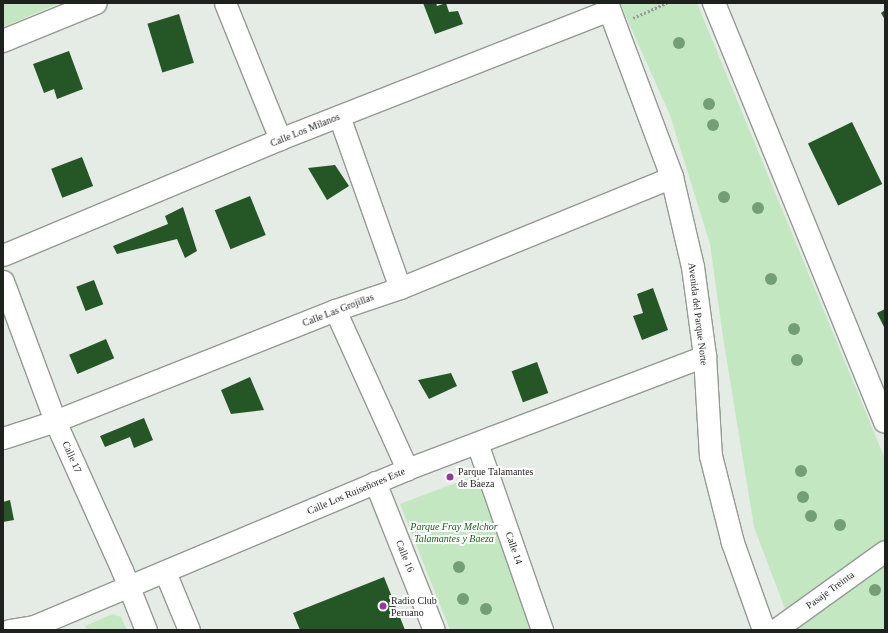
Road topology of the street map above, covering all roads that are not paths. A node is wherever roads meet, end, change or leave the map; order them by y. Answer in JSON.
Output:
{"nodes":[{"id":1,"x":96,"y":3,"type":"edge"},
{"id":2,"x":225,"y":3,"type":"edge"},
{"id":3,"x":714,"y":3,"type":"edge"},
{"id":4,"x":611,"y":13,"type":"edge"},
{"id":5,"x":3,"y":41,"type":"edge"},
{"id":6,"x":340,"y":116,"type":"junction"},
{"id":7,"x":280,"y":139,"type":"junction"},
{"id":8,"x":672,"y":177,"type":"junction"},
{"id":9,"x":3,"y":255,"type":"edge"},
{"id":10,"x":3,"y":282,"type":"edge"},
{"id":11,"x":400,"y":288,"type":"junction"},
{"id":12,"x":335,"y":310,"type":"junction"},
{"id":13,"x":705,"y":356,"type":"junction"},
{"id":14,"x":56,"y":421,"type":"junction"},
{"id":15,"x":885,"y":421,"type":"edge"},
{"id":16,"x":3,"y":438,"type":"edge"},
{"id":17,"x":477,"y":443,"type":"junction"},
{"id":18,"x":407,"y":470,"type":"junction"},
{"id":19,"x":375,"y":482,"type":"junction"},
{"id":20,"x":885,"y":551,"type":"edge"},
{"id":21,"x":165,"y":572,"type":"junction"},
{"id":22,"x":129,"y":587,"type":"junction"},
{"id":23,"x":29,"y":628,"type":"edge"},
{"id":24,"x":9,"y":630,"type":"edge"},
{"id":25,"x":146,"y":630,"type":"edge"},
{"id":26,"x":189,"y":630,"type":"edge"},
{"id":27,"x":434,"y":630,"type":"edge"},
{"id":28,"x":542,"y":630,"type":"edge"},
{"id":29,"x":764,"y":630,"type":"edge"},
{"id":30,"x":775,"y":630,"type":"edge"}],
"edges":[{"from":1,"to":5,"type":"main road"},
{"from":2,"to":7,"type":"street"},
{"from":3,"to":15,"type":"main road"},
{"from":4,"to":6,"type":"street","name":"Calle Los Milanos"},
{"from":4,"to":8,"type":"main road","name":"Avenida del Parque Norte"},
{"from":6,"to":7,"type":"street","name":"Calle Los Milanos"},
{"from":6,"to":11,"type":"street"},
{"from":7,"to":9,"type":"street","name":"Calle Los Milanos"},
{"from":8,"to":11,"type":"street","name":"Calle Las Grojillas"},
{"from":8,"to":13,"type":"main road","name":"Avenida del Parque Norte"},
{"from":10,"to":14,"type":"street","name":"Calle 17"},
{"from":11,"to":12,"type":"street","name":"Calle Las Grojillas"},
{"from":12,"to":14,"type":"street","name":"Calle Las Grojillas"},
{"from":12,"to":18,"type":"street"},
{"from":13,"to":17,"type":"street","name":"Calle Los Ruiseñores Este"},
{"from":13,"to":29,"type":"main road","name":"Avenida del Parque Norte"},
{"from":14,"to":16,"type":"street","name":"Calle Las Grojillas"},
{"from":14,"to":22,"type":"street","name":"Calle 17"},
{"from":17,"to":18,"type":"street","name":"Calle Los Ruiseñores Este"},
{"from":17,"to":28,"type":"street","name":"Calle 14"},
{"from":18,"to":19,"type":"street","name":"Calle Los Ruiseñores Este"},
{"from":19,"to":21,"type":"street","name":"Calle Los Ruiseñores Este"},
{"from":19,"to":27,"type":"street","name":"Calle 16"},
{"from":20,"to":30,"type":"street","name":"Pasaje Treinta"},
{"from":21,"to":22,"type":"street","name":"Calle Los Ruiseñores Este"},
{"from":21,"to":26,"type":"street"},
{"from":22,"to":23,"type":"street","name":"Calle Los Ruiseñores Este"},
{"from":22,"to":25,"type":"street","name":"Calle 17"},
{"from":23,"to":24,"type":"street","name":"Calle Los Ruiseñores Este"}]}
